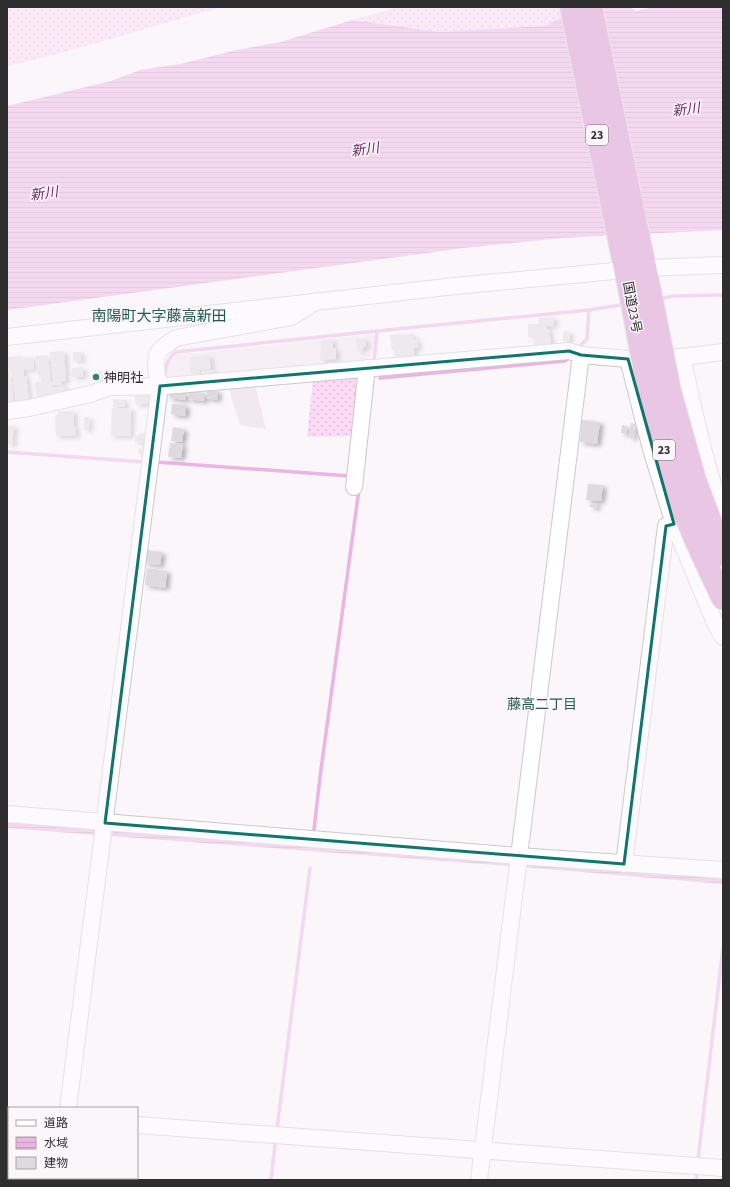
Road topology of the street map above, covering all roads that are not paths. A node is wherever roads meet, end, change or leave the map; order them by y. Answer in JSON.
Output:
{"nodes":[{"id":1,"x":571,"y":7,"type":"edge"},
{"id":2,"x":591,"y":7,"type":"edge"},
{"id":3,"x":635,"y":265,"type":"junction"},
{"id":4,"x":723,"y":265,"type":"edge"},
{"id":5,"x":640,"y":292,"type":"junction"},
{"id":6,"x":317,"y":301,"type":"junction"},
{"id":7,"x":7,"y":337,"type":"edge"},
{"id":8,"x":723,"y":352,"type":"edge"},
{"id":9,"x":576,"y":353,"type":"junction"},
{"id":10,"x":682,"y":357,"type":"junction"},
{"id":11,"x":628,"y":359,"type":"junction"},
{"id":12,"x":368,"y":368,"type":"junction"},
{"id":13,"x":160,"y":386,"type":"junction"},
{"id":14,"x":7,"y":411,"type":"edge"},
{"id":15,"x":354,"y":487,"type":"dead end"},
{"id":16,"x":723,"y":513,"type":"edge"},
{"id":17,"x":674,"y":524,"type":"junction"},
{"id":18,"x":723,"y":555,"type":"edge"},
{"id":19,"x":723,"y":599,"type":"edge"},
{"id":20,"x":723,"y":637,"type":"edge"},
{"id":21,"x":7,"y":814,"type":"edge"},
{"id":22,"x":105,"y":823,"type":"junction"},
{"id":23,"x":518,"y":861,"type":"junction"},
{"id":24,"x":624,"y":864,"type":"junction"},
{"id":25,"x":723,"y":870,"type":"edge"},
{"id":26,"x":68,"y":1107,"type":"edge"},
{"id":27,"x":138,"y":1125,"type":"edge"},
{"id":28,"x":482,"y":1151,"type":"junction"},
{"id":29,"x":723,"y":1168,"type":"edge"},
{"id":30,"x":479,"y":1180,"type":"edge"}],
"edges":[{"from":1,"to":3,"type":"highway","name":"国道23号","number":"23"},
{"from":2,"to":3,"type":"highway","name":"国道23号","number":"23"},
{"from":3,"to":4,"type":"street"},
{"from":3,"to":5,"type":"highway","name":"国道23号","number":"23"},
{"from":3,"to":6,"type":"street"},
{"from":5,"to":18,"type":"highway","name":"国道23号","number":"23","bridge":true},
{"from":5,"to":19,"type":"highway","name":"国道23号","number":"23","bridge":true},
{"from":6,"to":7,"type":"street"},
{"from":6,"to":13,"type":"street"},
{"from":8,"to":10,"type":"street"},
{"from":9,"to":11,"type":"street"},
{"from":9,"to":12,"type":"street"},
{"from":9,"to":23,"type":"street"},
{"from":10,"to":11,"type":"street"},
{"from":10,"to":16,"type":"street"},
{"from":11,"to":17,"type":"street"},
{"from":12,"to":13,"type":"street"},
{"from":12,"to":15,"type":"street"},
{"from":13,"to":14,"type":"street"},
{"from":13,"to":22,"type":"street"},
{"from":17,"to":20,"type":"street"},
{"from":17,"to":24,"type":"street"},
{"from":21,"to":22,"type":"street"},
{"from":22,"to":23,"type":"street"},
{"from":22,"to":26,"type":"street"},
{"from":23,"to":24,"type":"street"},
{"from":23,"to":28,"type":"street"},
{"from":24,"to":25,"type":"street"},
{"from":27,"to":28,"type":"street"},
{"from":28,"to":29,"type":"street"},
{"from":28,"to":30,"type":"street"}]}
